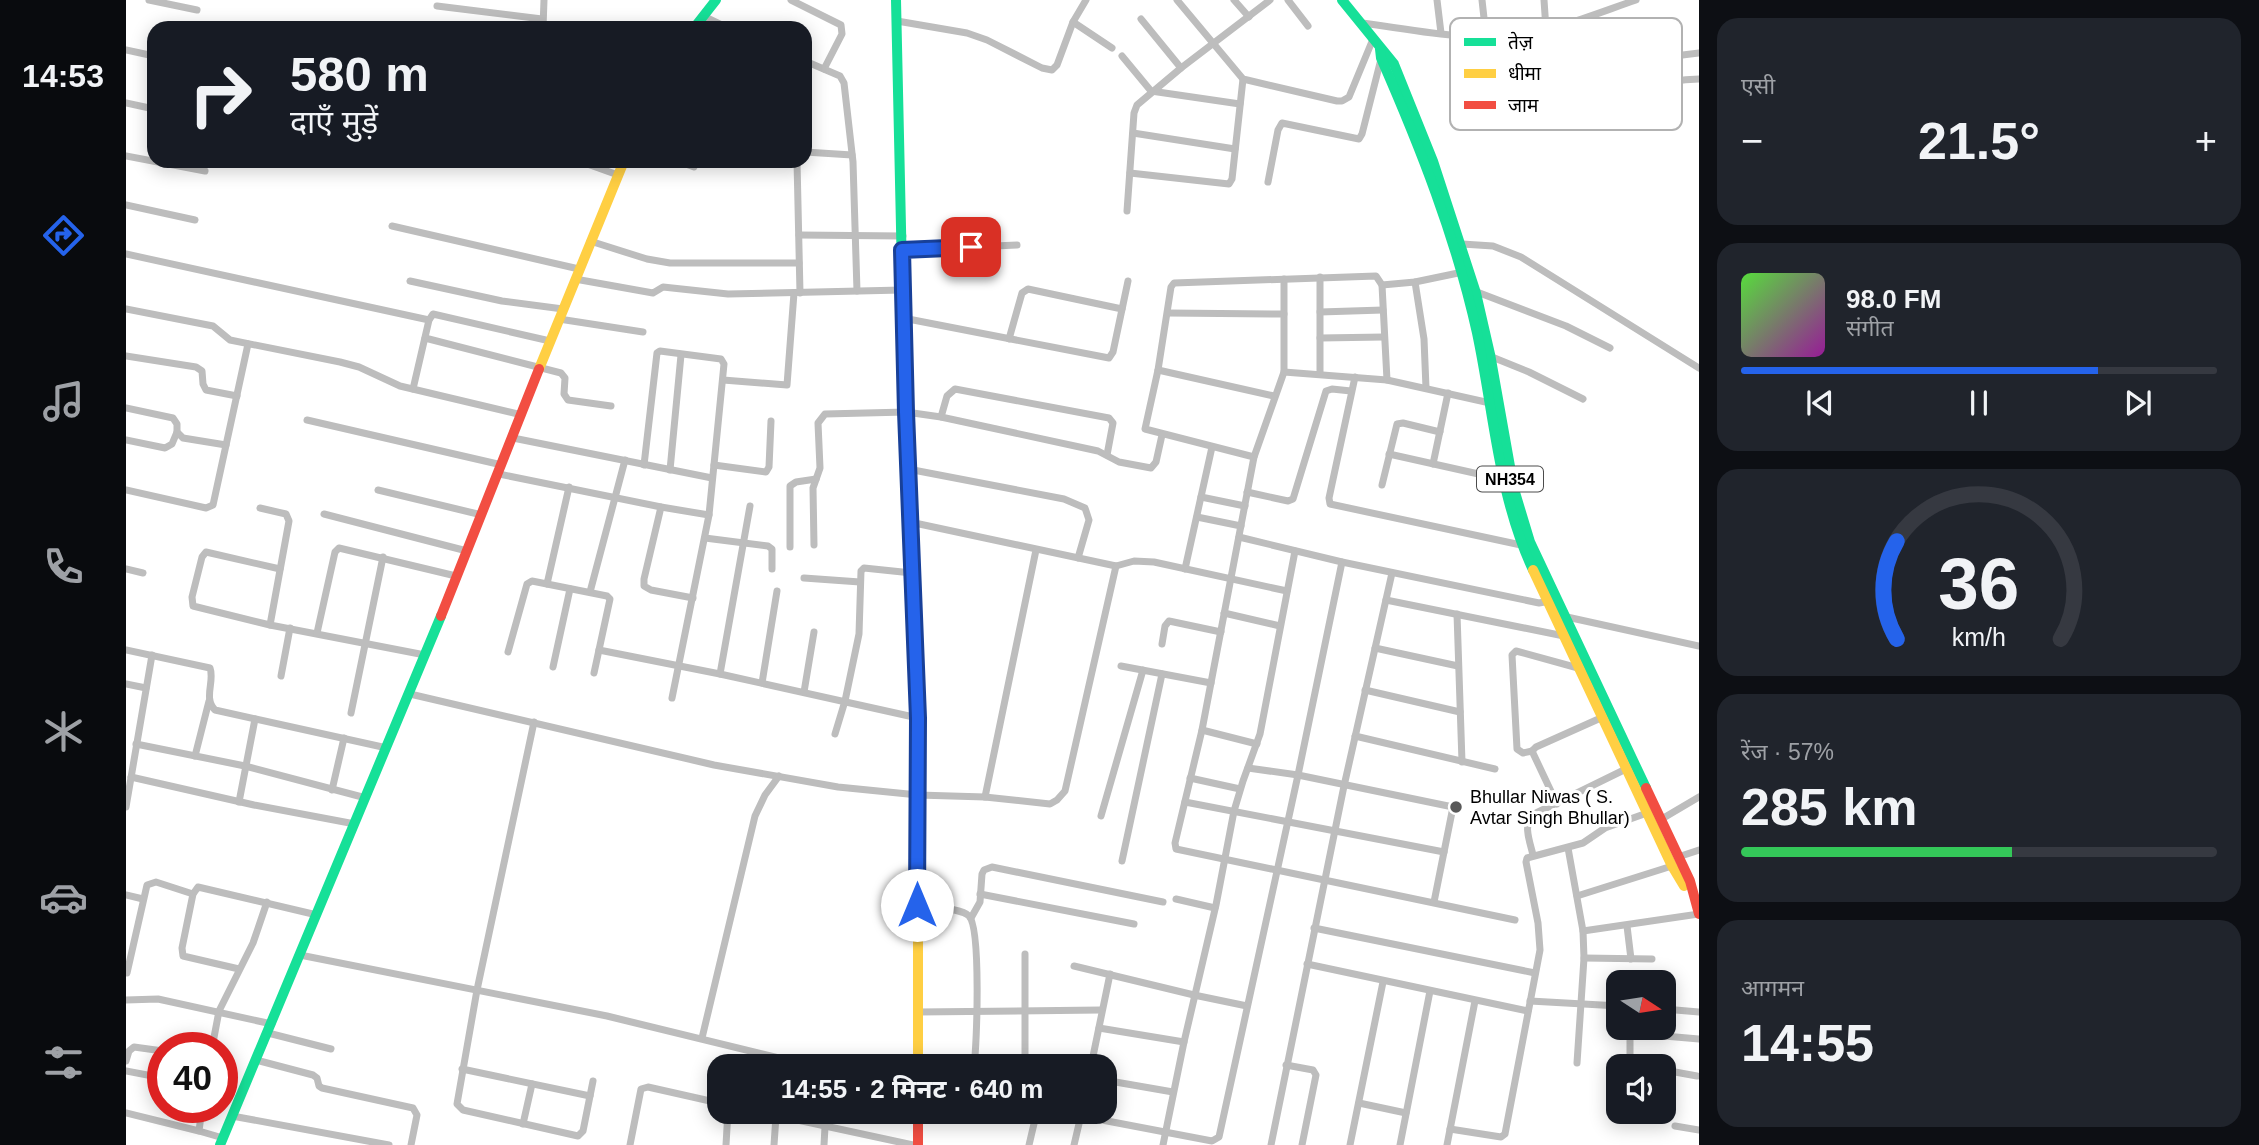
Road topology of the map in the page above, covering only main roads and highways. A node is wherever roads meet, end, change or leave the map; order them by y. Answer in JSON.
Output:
{"nodes":[{"id":1,"x":716,"y":0,"type":"edge"},
{"id":2,"x":896,"y":0,"type":"edge"},
{"id":3,"x":1342,"y":0,"type":"edge"},
{"id":4,"x":699,"y":21,"type":"edge"},
{"id":5,"x":1376,"y":42,"type":"junction"},
{"id":6,"x":621,"y":168,"type":"edge"},
{"id":7,"x":1466,"y":271,"type":"junction"},
{"id":8,"x":1552,"y":599,"type":"junction"},
{"id":9,"x":1631,"y":767,"type":"junction"},
{"id":10,"x":1675,"y":862,"type":"junction"},
{"id":11,"x":1699,"y":914,"type":"edge"},
{"id":12,"x":918,"y":1054,"type":"edge"},
{"id":13,"x":917,"y":1124,"type":"edge"},
{"id":14,"x":221,"y":1141,"type":"edge"},
{"id":15,"x":915,"y":1145,"type":"edge"}],
"edges":[{"from":1,"to":4,"type":"main road"},
{"from":2,"to":12,"type":"main road"},
{"from":3,"to":5,"type":"main road","number":"NH354"},
{"from":5,"to":7,"type":"main road","number":"NH354"},
{"from":5,"to":7,"type":"main road","number":"NH354"},
{"from":6,"to":14,"type":"main road"},
{"from":7,"to":8,"type":"main road","number":"NH354"},
{"from":7,"to":8,"type":"main road","number":"NH354"},
{"from":8,"to":9,"type":"main road","number":"NH354"},
{"from":8,"to":9,"type":"main road","number":"NH354"},
{"from":9,"to":10,"type":"main road","number":"NH354"},
{"from":9,"to":10,"type":"main road","number":"NH354"},
{"from":10,"to":11,"type":"main road","number":"NH354"},
{"from":13,"to":15,"type":"main road"}]}
